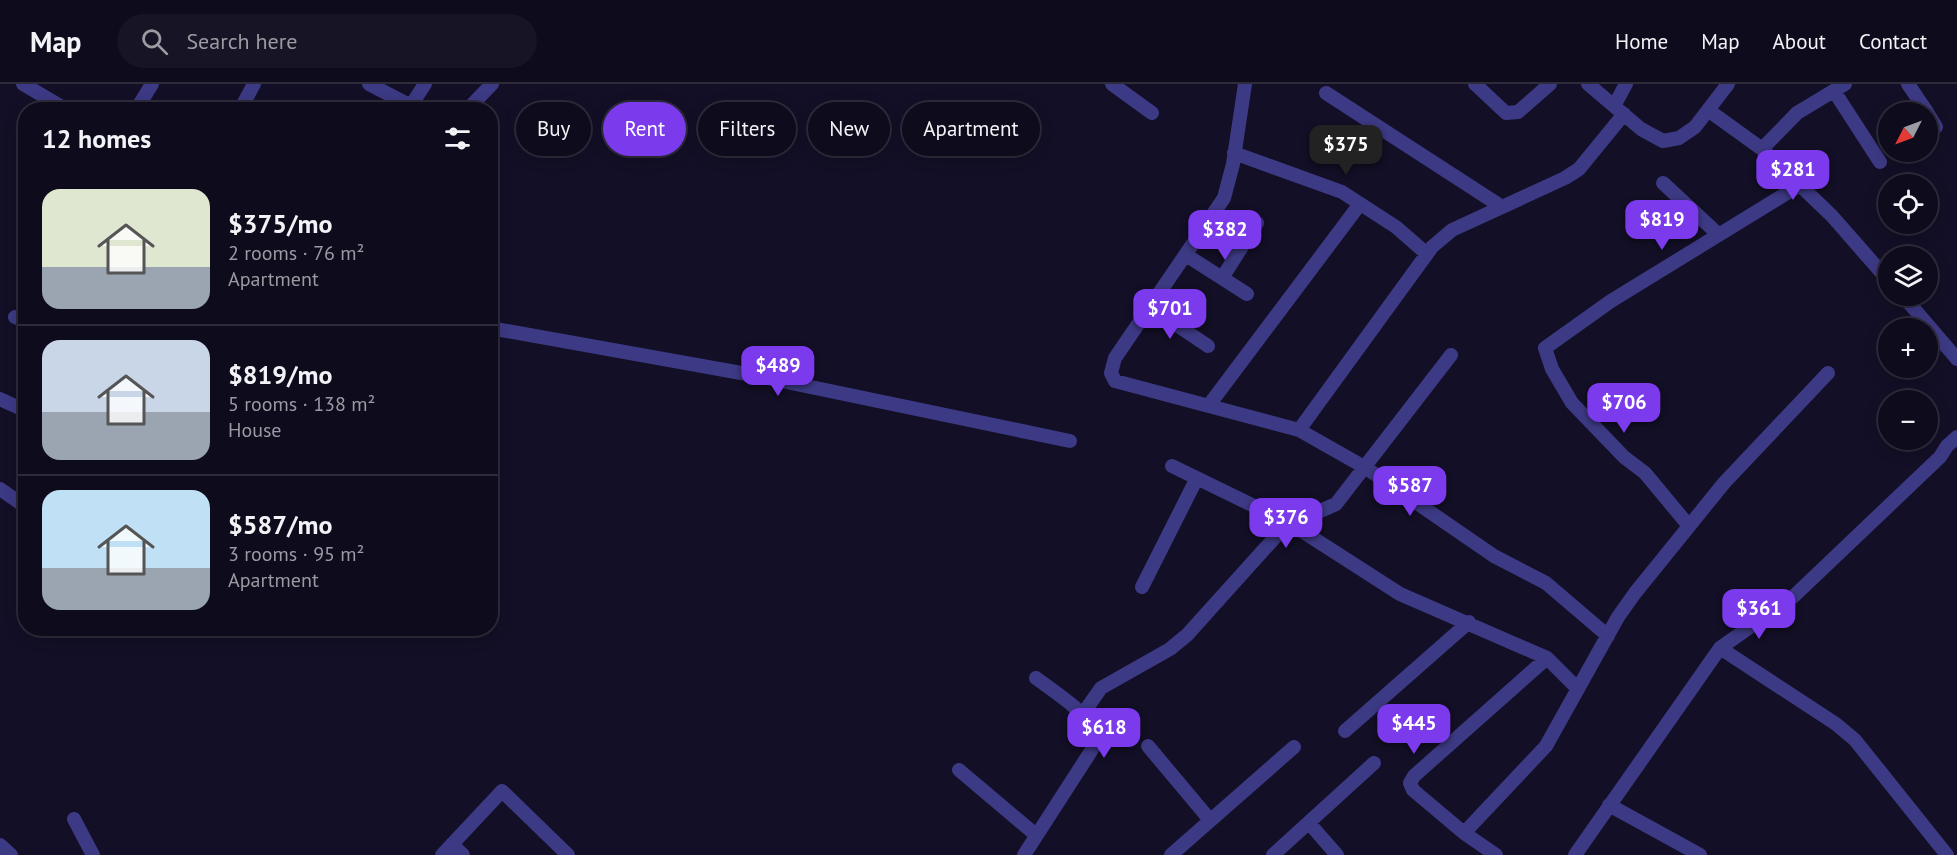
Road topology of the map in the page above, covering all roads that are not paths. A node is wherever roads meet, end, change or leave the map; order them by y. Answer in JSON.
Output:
{"nodes":[{"id":1,"x":23,"y":84,"type":"edge"},
{"id":2,"x":152,"y":84,"type":"edge"},
{"id":3,"x":254,"y":84,"type":"edge"},
{"id":4,"x":369,"y":84,"type":"edge"},
{"id":5,"x":425,"y":84,"type":"edge"},
{"id":6,"x":492,"y":84,"type":"edge"},
{"id":7,"x":1112,"y":84,"type":"edge"},
{"id":8,"x":1245,"y":84,"type":"edge"},
{"id":9,"x":1475,"y":84,"type":"edge"},
{"id":10,"x":1550,"y":84,"type":"edge"},
{"id":11,"x":1588,"y":84,"type":"edge"},
{"id":12,"x":1626,"y":84,"type":"edge"},
{"id":13,"x":1728,"y":84,"type":"edge"},
{"id":14,"x":1908,"y":84,"type":"edge"},
{"id":15,"x":1840,"y":87,"type":"edge"},
{"id":16,"x":1326,"y":93,"type":"dead end"},
{"id":17,"x":53,"y":102,"type":"edge"},
{"id":18,"x":141,"y":102,"type":"edge"},
{"id":19,"x":244,"y":102,"type":"edge"},
{"id":20,"x":401,"y":102,"type":"edge"},
{"id":21,"x":415,"y":102,"type":"edge"},
{"id":22,"x":475,"y":102,"type":"edge"},
{"id":23,"x":1920,"y":102,"type":"edge"},
{"id":24,"x":1619,"y":110,"type":"junction"},
{"id":25,"x":1708,"y":110,"type":"junction"},
{"id":26,"x":1152,"y":113,"type":"dead end"},
{"id":27,"x":1762,"y":149,"type":"junction"},
{"id":28,"x":1234,"y":153,"type":"junction"},
{"id":29,"x":1878,"y":158,"type":"edge"},
{"id":30,"x":1663,"y":183,"type":"dead end"},
{"id":31,"x":1800,"y":185,"type":"junction"},
{"id":32,"x":1360,"y":204,"type":"junction"},
{"id":33,"x":1502,"y":207,"type":"junction"},
{"id":34,"x":1257,"y":223,"type":"dead end"},
{"id":35,"x":1719,"y":235,"type":"junction"},
{"id":36,"x":1427,"y":254,"type":"junction"},
{"id":37,"x":1186,"y":255,"type":"junction"},
{"id":38,"x":1878,"y":269,"type":"edge"},
{"id":39,"x":1222,"y":278,"type":"junction"},
{"id":40,"x":1247,"y":294,"type":"dead end"},
{"id":41,"x":1912,"y":306,"type":"edge"},
{"id":42,"x":1150,"y":308,"type":"junction"},
{"id":43,"x":498,"y":329,"type":"edge"},
{"id":44,"x":1208,"y":346,"type":"dead end"},
{"id":45,"x":1450,"y":355,"type":"dead end"},
{"id":46,"x":1957,"y":359,"type":"edge"},
{"id":47,"x":1828,"y":373,"type":"dead end"},
{"id":48,"x":0,"y":399,"type":"edge"},
{"id":49,"x":1209,"y":405,"type":"junction"},
{"id":50,"x":18,"y":407,"type":"edge"},
{"id":51,"x":1299,"y":430,"type":"junction"},
{"id":52,"x":1957,"y":437,"type":"edge"},
{"id":53,"x":1070,"y":441,"type":"dead end"},
{"id":54,"x":1172,"y":466,"type":"dead end"},
{"id":55,"x":1366,"y":468,"type":"junction"},
{"id":56,"x":1197,"y":478,"type":"junction"},
{"id":57,"x":0,"y":489,"type":"edge"},
{"id":58,"x":18,"y":501,"type":"edge"},
{"id":59,"x":1291,"y":524,"type":"junction"},
{"id":60,"x":1689,"y":526,"type":"junction"},
{"id":61,"x":1142,"y":587,"type":"dead end"},
{"id":62,"x":1469,"y":622,"type":"junction"},
{"id":63,"x":1608,"y":636,"type":"junction"},
{"id":64,"x":1720,"y":648,"type":"junction"},
{"id":65,"x":1547,"y":657,"type":"junction"},
{"id":66,"x":1036,"y":678,"type":"dead end"},
{"id":67,"x":1578,"y":689,"type":"junction"},
{"id":68,"x":1082,"y":715,"type":"junction"},
{"id":69,"x":1345,"y":731,"type":"dead end"},
{"id":70,"x":1148,"y":746,"type":"dead end"},
{"id":71,"x":1294,"y":747,"type":"dead end"},
{"id":72,"x":1374,"y":763,"type":"dead end"},
{"id":73,"x":959,"y":770,"type":"dead end"},
{"id":74,"x":1609,"y":805,"type":"junction"},
{"id":75,"x":74,"y":819,"type":"dead end"},
{"id":76,"x":1210,"y":820,"type":"junction"},
{"id":77,"x":1309,"y":823,"type":"junction"},
{"id":78,"x":1464,"y":833,"type":"junction"},
{"id":79,"x":1036,"y":835,"type":"junction"},
{"id":80,"x":452,"y":844,"type":"junction"},
{"id":81,"x":0,"y":845,"type":"edge"},
{"id":82,"x":11,"y":855,"type":"edge"},
{"id":83,"x":93,"y":855,"type":"edge"},
{"id":84,"x":441,"y":855,"type":"edge"},
{"id":85,"x":463,"y":855,"type":"edge"},
{"id":86,"x":568,"y":855,"type":"edge"},
{"id":87,"x":1024,"y":855,"type":"edge"},
{"id":88,"x":1171,"y":855,"type":"edge"},
{"id":89,"x":1273,"y":855,"type":"edge"},
{"id":90,"x":1337,"y":855,"type":"edge"},
{"id":91,"x":1496,"y":855,"type":"edge"},
{"id":92,"x":1575,"y":855,"type":"edge"},
{"id":93,"x":1700,"y":855,"type":"edge"},
{"id":94,"x":1947,"y":855,"type":"edge"}],
"edges":[{"from":1,"to":17,"type":"street"},
{"from":2,"to":18,"type":"street"},
{"from":3,"to":19,"type":"street"},
{"from":4,"to":20,"type":"street"},
{"from":5,"to":21,"type":"street"},
{"from":6,"to":22,"type":"street"},
{"from":7,"to":26,"type":"street"},
{"from":8,"to":28,"type":"street"},
{"from":9,"to":10,"type":"street"},
{"from":11,"to":24,"type":"street"},
{"from":12,"to":24,"type":"street"},
{"from":13,"to":25,"type":"street"},
{"from":14,"to":23,"type":"street"},
{"from":15,"to":27,"type":"street"},
{"from":15,"to":29,"type":"street"},
{"from":16,"to":33,"type":"street"},
{"from":24,"to":25,"type":"street"},
{"from":24,"to":33,"type":"street"},
{"from":25,"to":27,"type":"street"},
{"from":27,"to":31,"type":"street"},
{"from":28,"to":32,"type":"street"},
{"from":28,"to":37,"type":"street"},
{"from":30,"to":35,"type":"street"},
{"from":31,"to":35,"type":"street"},
{"from":31,"to":38,"type":"street"},
{"from":32,"to":36,"type":"street"},
{"from":32,"to":49,"type":"street"},
{"from":33,"to":36,"type":"street"},
{"from":34,"to":39,"type":"street"},
{"from":35,"to":60,"type":"street"},
{"from":36,"to":51,"type":"street"},
{"from":37,"to":39,"type":"street"},
{"from":37,"to":42,"type":"street"},
{"from":39,"to":40,"type":"street"},
{"from":41,"to":46,"type":"street"},
{"from":42,"to":44,"type":"street"},
{"from":42,"to":49,"type":"street"},
{"from":43,"to":53,"type":"street"},
{"from":45,"to":55,"type":"street"},
{"from":47,"to":60,"type":"street"},
{"from":48,"to":50,"type":"street"},
{"from":49,"to":51,"type":"street"},
{"from":51,"to":55,"type":"street"},
{"from":52,"to":64,"type":"street"},
{"from":54,"to":56,"type":"street"},
{"from":55,"to":59,"type":"street"},
{"from":55,"to":63,"type":"street"},
{"from":56,"to":59,"type":"street"},
{"from":56,"to":61,"type":"street"},
{"from":57,"to":58,"type":"street"},
{"from":59,"to":62,"type":"street"},
{"from":59,"to":68,"type":"street"},
{"from":60,"to":63,"type":"street"},
{"from":62,"to":65,"type":"street"},
{"from":62,"to":69,"type":"street"},
{"from":63,"to":67,"type":"street"},
{"from":64,"to":74,"type":"street"},
{"from":64,"to":94,"type":"street"},
{"from":65,"to":67,"type":"street"},
{"from":65,"to":78,"type":"street"},
{"from":66,"to":68,"type":"street"},
{"from":67,"to":78,"type":"street"},
{"from":68,"to":79,"type":"street"},
{"from":70,"to":76,"type":"street"},
{"from":71,"to":76,"type":"street"},
{"from":72,"to":77,"type":"street"},
{"from":73,"to":79,"type":"street"},
{"from":74,"to":92,"type":"street"},
{"from":74,"to":93,"type":"street"},
{"from":75,"to":83,"type":"street"},
{"from":76,"to":88,"type":"street"},
{"from":77,"to":89,"type":"street"},
{"from":77,"to":90,"type":"street"},
{"from":78,"to":91,"type":"street"},
{"from":79,"to":87,"type":"street"},
{"from":80,"to":84,"type":"street"},
{"from":80,"to":85,"type":"street"},
{"from":80,"to":86,"type":"street"},
{"from":81,"to":82,"type":"street"}]}
